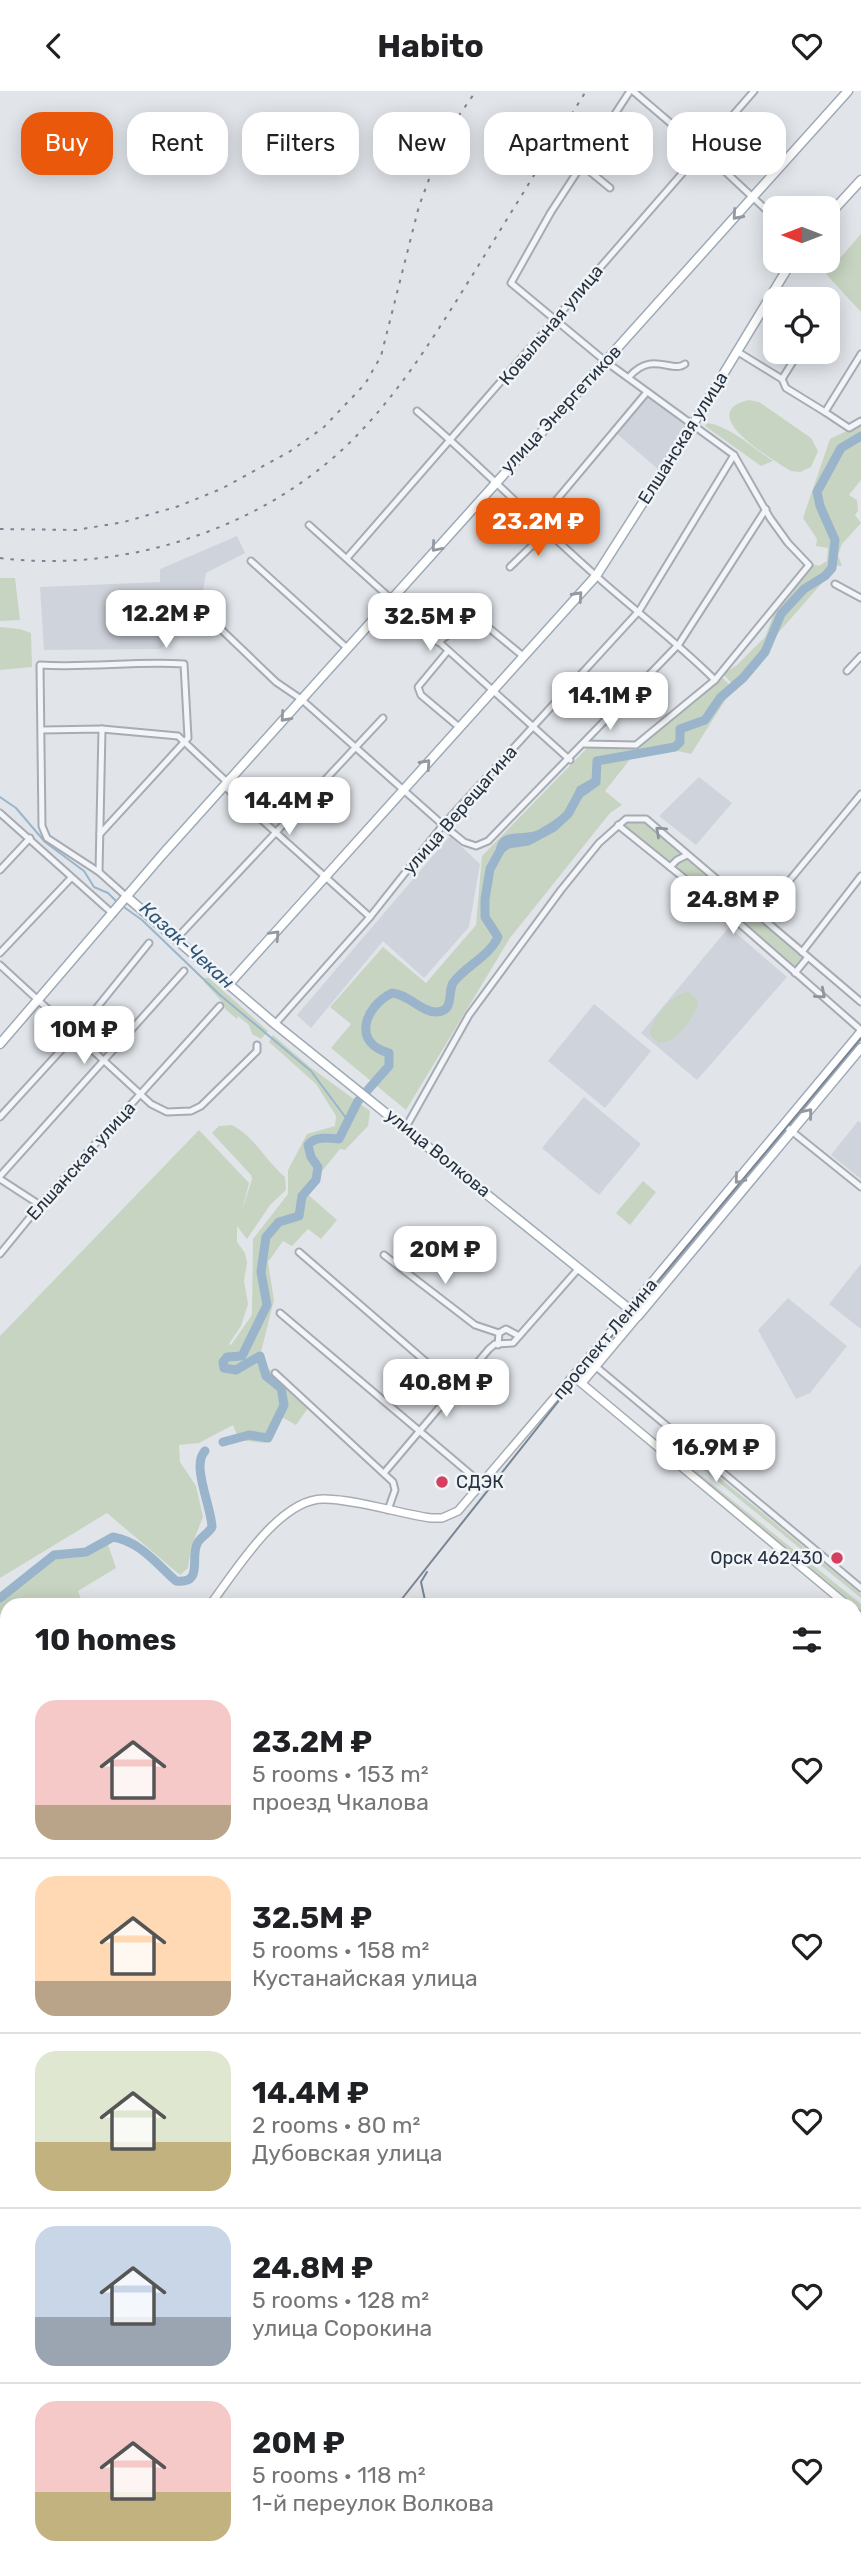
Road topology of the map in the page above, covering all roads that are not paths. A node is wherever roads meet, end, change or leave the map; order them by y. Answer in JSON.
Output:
{"nodes":[{"id":1,"x":632,"y":91,"type":"edge"},
{"id":2,"x":754,"y":91,"type":"edge"},
{"id":3,"x":848,"y":91,"type":"edge"},
{"id":4,"x":618,"y":112,"type":"edge"},
{"id":5,"x":735,"y":112,"type":"edge"},
{"id":6,"x":667,"y":120,"type":"edge"},
{"id":7,"x":575,"y":175,"type":"edge"},
{"id":8,"x":594,"y":175,"type":"edge"},
{"id":9,"x":679,"y":175,"type":"edge"},
{"id":10,"x":728,"y":175,"type":"edge"},
{"id":11,"x":861,"y":180,"type":"edge"},
{"id":12,"x":610,"y":188,"type":"dead end"},
{"id":13,"x":752,"y":198,"type":"junction"},
{"id":14,"x":840,"y":203,"type":"edge"},
{"id":15,"x":763,"y":208,"type":"edge"},
{"id":16,"x":785,"y":273,"type":"edge"},
{"id":17,"x":554,"y":321,"type":"junction"},
{"id":18,"x":738,"y":352,"type":"junction"},
{"id":19,"x":861,"y":354,"type":"edge"},
{"id":20,"x":605,"y":361,"type":"junction"},
{"id":21,"x":685,"y":364,"type":"dead end"},
{"id":22,"x":791,"y":364,"type":"edge"},
{"id":23,"x":629,"y":377,"type":"junction"},
{"id":24,"x":782,"y":379,"type":"junction"},
{"id":25,"x":647,"y":392,"type":"junction"},
{"id":26,"x":417,"y":411,"type":"dead end"},
{"id":27,"x":825,"y":412,"type":"junction"},
{"id":28,"x":861,"y":421,"type":"edge"},
{"id":29,"x":693,"y":424,"type":"junction"},
{"id":30,"x":452,"y":441,"type":"junction"},
{"id":31,"x":734,"y":455,"type":"junction"},
{"id":32,"x":494,"y":481,"type":"junction"},
{"id":33,"x":766,"y":509,"type":"junction"},
{"id":34,"x":538,"y":522,"type":"junction"},
{"id":35,"x":309,"y":525,"type":"dead end"},
{"id":36,"x":547,"y":531,"type":"junction"},
{"id":37,"x":347,"y":558,"type":"junction"},
{"id":38,"x":251,"y":561,"type":"dead end"},
{"id":39,"x":510,"y":567,"type":"dead end"},
{"id":40,"x":596,"y":576,"type":"junction"},
{"id":41,"x":835,"y":584,"type":"dead end"},
{"id":42,"x":392,"y":597,"type":"junction"},
{"id":43,"x":861,"y":598,"type":"edge"},
{"id":44,"x":639,"y":611,"type":"junction"},
{"id":45,"x":203,"y":612,"type":"dead end"},
{"id":46,"x":438,"y":642,"type":"junction"},
{"id":47,"x":679,"y":644,"type":"junction"},
{"id":48,"x":347,"y":648,"type":"junction"},
{"id":49,"x":447,"y":652,"type":"junction"},
{"id":50,"x":523,"y":656,"type":"junction"},
{"id":51,"x":861,"y":656,"type":"edge"},
{"id":52,"x":847,"y":671,"type":"dead end"},
{"id":53,"x":715,"y":680,"type":"junction"},
{"id":54,"x":491,"y":691,"type":"junction"},
{"id":55,"x":302,"y":699,"type":"junction"},
{"id":56,"x":383,"y":718,"type":"dead end"},
{"id":57,"x":459,"y":727,"type":"junction"},
{"id":58,"x":531,"y":727,"type":"junction"},
{"id":59,"x":102,"y":729,"type":"junction"},
{"id":60,"x":43,"y":730,"type":"junction"},
{"id":61,"x":185,"y":744,"type":"junction"},
{"id":62,"x":584,"y":744,"type":"junction"},
{"id":63,"x":355,"y":747,"type":"junction"},
{"id":64,"x":570,"y":760,"type":"junction"},
{"id":65,"x":225,"y":784,"type":"junction"},
{"id":66,"x":402,"y":790,"type":"junction"},
{"id":67,"x":861,"y":794,"type":"edge"},
{"id":68,"x":0,"y":813,"type":"edge"},
{"id":69,"x":443,"y":825,"type":"junction"},
{"id":70,"x":618,"y":825,"type":"junction"},
{"id":71,"x":275,"y":833,"type":"junction"},
{"id":72,"x":100,"y":834,"type":"junction"},
{"id":73,"x":30,"y":838,"type":"junction"},
{"id":74,"x":687,"y":856,"type":"junction"},
{"id":75,"x":670,"y":867,"type":"junction"},
{"id":76,"x":0,"y":870,"type":"edge"},
{"id":77,"x":99,"y":871,"type":"junction"},
{"id":78,"x":861,"y":877,"type":"edge"},
{"id":79,"x":71,"y":878,"type":"junction"},
{"id":80,"x":327,"y":879,"type":"junction"},
{"id":81,"x":126,"y":899,"type":"junction"},
{"id":82,"x":115,"y":912,"type":"junction"},
{"id":83,"x":760,"y":916,"type":"junction"},
{"id":84,"x":370,"y":917,"type":"junction"},
{"id":85,"x":176,"y":939,"type":"junction"},
{"id":86,"x":149,"y":943,"type":"dead end"},
{"id":87,"x":802,"y":952,"type":"junction"},
{"id":88,"x":0,"y":953,"type":"edge"},
{"id":89,"x":808,"y":957,"type":"junction"},
{"id":90,"x":0,"y":965,"type":"edge"},
{"id":91,"x":184,"y":971,"type":"dead end"},
{"id":92,"x":795,"y":973,"type":"junction"},
{"id":93,"x":228,"y":985,"type":"junction"},
{"id":94,"x":38,"y":1002,"type":"junction"},
{"id":95,"x":861,"y":1002,"type":"edge"},
{"id":96,"x":220,"y":1006,"type":"dead end"},
{"id":97,"x":275,"y":1024,"type":"junction"},
{"id":98,"x":861,"y":1031,"type":"edge"},
{"id":99,"x":74,"y":1036,"type":"junction"},
{"id":100,"x":0,"y":1044,"type":"edge"},
{"id":101,"x":257,"y":1045,"type":"dead end"},
{"id":102,"x":861,"y":1048,"type":"edge"},
{"id":103,"x":106,"y":1062,"type":"junction"},
{"id":104,"x":814,"y":1089,"type":"junction"},
{"id":105,"x":139,"y":1095,"type":"junction"},
{"id":106,"x":821,"y":1097,"type":"junction"},
{"id":107,"x":0,"y":1118,"type":"edge"},
{"id":108,"x":784,"y":1125,"type":"junction"},
{"id":109,"x":406,"y":1127,"type":"junction"},
{"id":110,"x":792,"y":1132,"type":"junction"},
{"id":111,"x":762,"y":1150,"type":"junction"},
{"id":112,"x":771,"y":1157,"type":"junction"},
{"id":113,"x":0,"y":1178,"type":"edge"},
{"id":114,"x":861,"y":1187,"type":"edge"},
{"id":115,"x":40,"y":1205,"type":"junction"},
{"id":116,"x":702,"y":1223,"type":"junction"},
{"id":117,"x":709,"y":1230,"type":"junction"},
{"id":118,"x":299,"y":1252,"type":"dead end"},
{"id":119,"x":0,"y":1254,"type":"edge"},
{"id":120,"x":384,"y":1255,"type":"dead end"},
{"id":121,"x":667,"y":1265,"type":"junction"},
{"id":122,"x":579,"y":1268,"type":"junction"},
{"id":123,"x":674,"y":1272,"type":"junction"},
{"id":124,"x":630,"y":1309,"type":"junction"},
{"id":125,"x":280,"y":1313,"type":"dead end"},
{"id":126,"x":638,"y":1316,"type":"junction"},
{"id":127,"x":499,"y":1333,"type":"junction"},
{"id":128,"x":519,"y":1336,"type":"junction"},
{"id":129,"x":499,"y":1345,"type":"junction"},
{"id":130,"x":588,"y":1360,"type":"junction"},
{"id":131,"x":596,"y":1366,"type":"junction"},
{"id":132,"x":275,"y":1373,"type":"dead end"},
{"id":133,"x":574,"y":1377,"type":"junction"},
{"id":134,"x":582,"y":1383,"type":"junction"},
{"id":135,"x":456,"y":1387,"type":"junction"},
{"id":136,"x":420,"y":1431,"type":"junction"},
{"id":137,"x":384,"y":1472,"type":"junction"},
{"id":138,"x":482,"y":1484,"type":"junction"},
{"id":139,"x":388,"y":1510,"type":"junction"},
{"id":140,"x":861,"y":1588,"type":"edge"},
{"id":141,"x":215,"y":1598,"type":"edge"},
{"id":142,"x":839,"y":1598,"type":"edge"}],
"edges":[{"from":1,"to":4,"type":"street"},
{"from":1,"to":6,"type":"street"},
{"from":2,"to":5,"type":"street","name":"Ковыльная улица"},
{"from":3,"to":13,"type":"main road","name":"улица Энергетиков"},
{"from":7,"to":17,"type":"street"},
{"from":8,"to":12,"type":"street"},
{"from":9,"to":17,"type":"street","name":"Ковыльная улица"},
{"from":10,"to":13,"type":"street"},
{"from":11,"to":14,"type":"main road"},
{"from":13,"to":15,"type":"street"},
{"from":13,"to":20,"type":"main road","name":"улица Энергетиков","one_way":true},
{"from":16,"to":18,"type":"main road","name":"Елшанская улица"},
{"from":17,"to":20,"type":"street"},
{"from":17,"to":30,"type":"street","name":"Ковыльная улица"},
{"from":18,"to":24,"type":"street"},
{"from":18,"to":29,"type":"main road","name":"Елшанская улица"},
{"from":19,"to":27,"type":"street"},
{"from":20,"to":23,"type":"street"},
{"from":20,"to":32,"type":"main road","name":"улица Энергетиков"},
{"from":21,"to":23,"type":"street"},
{"from":22,"to":24,"type":"street"},
{"from":23,"to":25,"type":"street"},
{"from":24,"to":27,"type":"street"},
{"from":25,"to":29,"type":"street"},
{"from":25,"to":34,"type":"street"},
{"from":26,"to":30,"type":"street"},
{"from":27,"to":28,"type":"street"},
{"from":29,"to":31,"type":"street"},
{"from":29,"to":40,"type":"main road","name":"Елшанская улица"},
{"from":30,"to":32,"type":"street"},
{"from":30,"to":37,"type":"street","name":"Ковыльная улица"},
{"from":31,"to":33,"type":"street"},
{"from":31,"to":44,"type":"street","name":"улица Верещагина"},
{"from":32,"to":34,"type":"street"},
{"from":32,"to":42,"type":"main road","name":"улица Энергетиков","one_way":true},
{"from":33,"to":47,"type":"street"},
{"from":33,"to":53,"type":"street"},
{"from":34,"to":36,"type":"street"},
{"from":35,"to":37,"type":"street"},
{"from":36,"to":39,"type":"street"},
{"from":36,"to":40,"type":"street"},
{"from":37,"to":42,"type":"street"},
{"from":38,"to":48,"type":"street"},
{"from":40,"to":44,"type":"street"},
{"from":50,"to":40,"type":"main road","name":"Елшанская улица","one_way":true},
{"from":41,"to":43,"type":"street"},
{"from":42,"to":46,"type":"street"},
{"from":42,"to":48,"type":"main road","name":"улица Энергетиков"},
{"from":44,"to":47,"type":"street"},
{"from":44,"to":58,"type":"street","name":"улица Верещагина"},
{"from":45,"to":55,"type":"street"},
{"from":46,"to":49,"type":"street"},
{"from":46,"to":50,"type":"street"},
{"from":47,"to":53,"type":"street"},
{"from":47,"to":62,"type":"street"},
{"from":48,"to":55,"type":"main road","name":"улица Энергетиков"},
{"from":49,"to":54,"type":"street"},
{"from":49,"to":57,"type":"street"},
{"from":50,"to":54,"type":"main road","name":"Елшанская улица"},
{"from":51,"to":52,"type":"street"},
{"from":53,"to":62,"type":"street"},
{"from":54,"to":57,"type":"main road","name":"Елшанская улица"},
{"from":54,"to":58,"type":"street"},
{"from":55,"to":63,"type":"street"},
{"from":55,"to":65,"type":"main road","name":"улица Энергетиков","one_way":true},
{"from":56,"to":63,"type":"street"},
{"from":66,"to":57,"type":"main road","name":"Елшанская улица","one_way":true},
{"from":58,"to":64,"type":"street"},
{"from":58,"to":69,"type":"street","name":"улица Верещагина"},
{"from":59,"to":60,"type":"street"},
{"from":59,"to":61,"type":"street"},
{"from":59,"to":72,"type":"street"},
{"from":60,"to":61,"type":"street"},
{"from":60,"to":77,"type":"street"},
{"from":61,"to":65,"type":"street"},
{"from":61,"to":72,"type":"street"},
{"from":62,"to":64,"type":"street"},
{"from":63,"to":66,"type":"street"},
{"from":63,"to":71,"type":"street"},
{"from":64,"to":69,"type":"street"},
{"from":65,"to":71,"type":"street"},
{"from":65,"to":81,"type":"main road","name":"улица Энергетиков"},
{"from":66,"to":69,"type":"street"},
{"from":66,"to":80,"type":"main road","name":"Елшанская улица"},
{"from":67,"to":83,"type":"street"},
{"from":68,"to":73,"type":"street"},
{"from":69,"to":84,"type":"street","name":"улица Верещагина"},
{"from":74,"to":70,"type":"street","one_way":true},
{"from":70,"to":75,"type":"street"},
{"from":70,"to":109,"type":"street"},
{"from":71,"to":80,"type":"street"},
{"from":71,"to":85,"type":"street"},
{"from":72,"to":77,"type":"street"},
{"from":73,"to":76,"type":"street"},
{"from":73,"to":79,"type":"street"},
{"from":74,"to":75,"type":"street"},
{"from":74,"to":83,"type":"street"},
{"from":75,"to":92,"type":"street"},
{"from":77,"to":81,"type":"street"},
{"from":78,"to":87,"type":"street"},
{"from":79,"to":82,"type":"street"},
{"from":79,"to":88,"type":"street"},
{"from":80,"to":84,"type":"street"},
{"from":93,"to":80,"type":"main road","name":"Елшанская улица","one_way":true},
{"from":81,"to":82,"type":"main road","name":"улица Энергетиков"},
{"from":81,"to":85,"type":"main road","name":"улица Волкова"},
{"from":82,"to":94,"type":"main road","name":"улица Энергетиков"},
{"from":83,"to":87,"type":"street"},
{"from":84,"to":97,"type":"street","name":"улица Верещагина"},
{"from":85,"to":93,"type":"main road","name":"улица Волкова"},
{"from":86,"to":99,"type":"street"},
{"from":87,"to":89,"type":"street"},
{"from":89,"to":92,"type":"street"},
{"from":89,"to":95,"type":"street"},
{"from":90,"to":94,"type":"street"},
{"from":91,"to":103,"type":"street"},
{"from":92,"to":98,"type":"street","one_way":true},
{"from":93,"to":97,"type":"main road","name":"улица Волкова"},
{"from":94,"to":99,"type":"street"},
{"from":94,"to":100,"type":"main road","name":"улица Энергетиков"},
{"from":96,"to":105,"type":"street","name":"Елшанская улица"},
{"from":97,"to":109,"type":"main road","name":"улица Волкова"},
{"from":98,"to":104,"type":"main road","name":"проспект Ленина"},
{"from":99,"to":103,"type":"street"},
{"from":99,"to":107,"type":"street"},
{"from":101,"to":105,"type":"street"},
{"from":102,"to":106,"type":"main road","name":"проспект Ленина"},
{"from":103,"to":105,"type":"street"},
{"from":103,"to":113,"type":"street"},
{"from":104,"to":106,"type":"street"},
{"from":104,"to":108,"type":"main road","name":"проспект Ленина"},
{"from":105,"to":115,"type":"street","name":"Елшанская улица"},
{"from":110,"to":106,"type":"main road","name":"проспект Ленина","one_way":true},
{"from":108,"to":110,"type":"street"},
{"from":108,"to":111,"type":"main road","name":"проспект Ленина"},
{"from":109,"to":122,"type":"main road","name":"улица Волкова"},
{"from":110,"to":112,"type":"main road","name":"проспект Ленина"},
{"from":110,"to":114,"type":"street"},
{"from":111,"to":112,"type":"street"},
{"from":111,"to":116,"type":"main road","name":"проспект Ленина","one_way":true},
{"from":112,"to":117,"type":"main road","name":"проспект Ленина"},
{"from":113,"to":115,"type":"street"},
{"from":115,"to":119,"type":"street","name":"Елшанская улица"},
{"from":116,"to":117,"type":"street"},
{"from":116,"to":121,"type":"main road","name":"проспект Ленина"},
{"from":117,"to":123,"type":"main road","name":"проспект Ленина"},
{"from":118,"to":135,"type":"street"},
{"from":120,"to":127,"type":"street"},
{"from":121,"to":123,"type":"street"},
{"from":121,"to":124,"type":"main road","name":"проспект Ленина"},
{"from":122,"to":124,"type":"main road","name":"улица Волкова"},
{"from":122,"to":128,"type":"street"},
{"from":123,"to":126,"type":"main road","name":"проспект Ленина"},
{"from":124,"to":126,"type":"main road","name":"улица Волкова"},
{"from":124,"to":130,"type":"main road","name":"проспект Ленина"},
{"from":125,"to":136,"type":"street"},
{"from":126,"to":131,"type":"main road","name":"проспект Ленина"},
{"from":127,"to":128,"type":"street"},
{"from":127,"to":129,"type":"street"},
{"from":128,"to":129,"type":"street"},
{"from":129,"to":135,"type":"street"},
{"from":130,"to":131,"type":"street"},
{"from":130,"to":133,"type":"main road","name":"проспект Ленина"},
{"from":131,"to":134,"type":"main road","name":"проспект Ленина"},
{"from":131,"to":140,"type":"street"},
{"from":132,"to":137,"type":"street"},
{"from":133,"to":134,"type":"main road"},
{"from":133,"to":138,"type":"main road","name":"проспект Ленина"},
{"from":134,"to":142,"type":"main road"},
{"from":135,"to":136,"type":"street"},
{"from":136,"to":137,"type":"street"},
{"from":136,"to":138,"type":"street"},
{"from":137,"to":139,"type":"street"},
{"from":138,"to":139,"type":"main road","name":"проспект Ленина"},
{"from":139,"to":141,"type":"main road","name":"проспект Ленина"}]}
